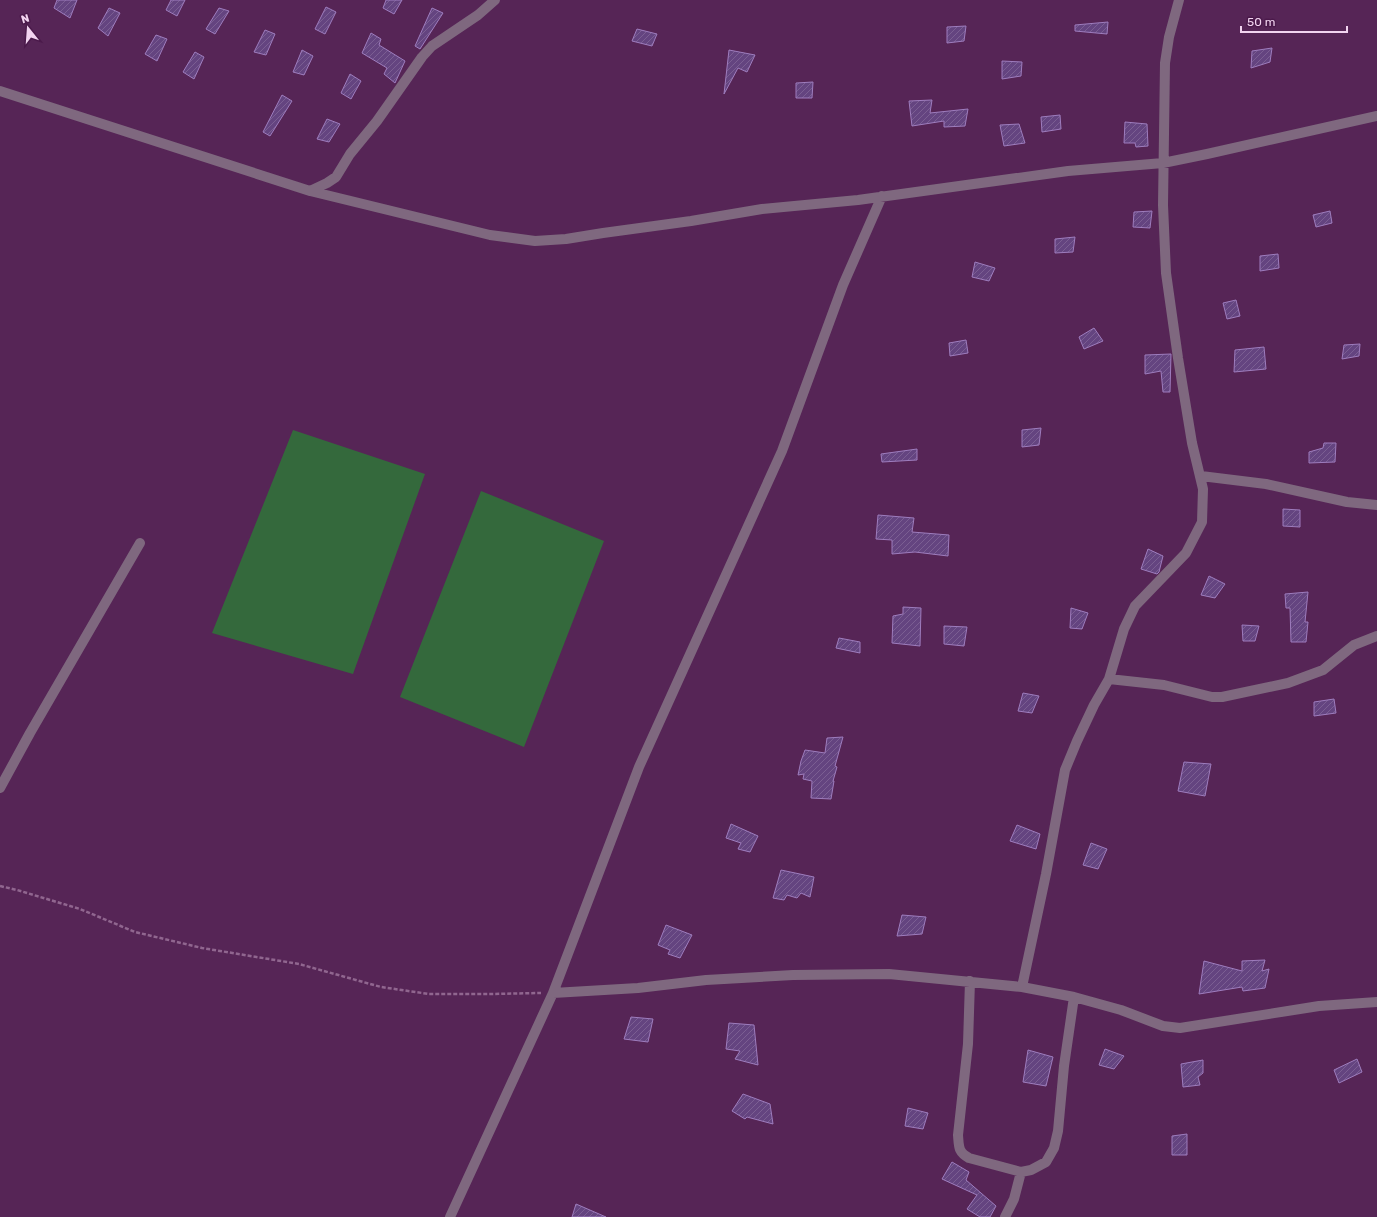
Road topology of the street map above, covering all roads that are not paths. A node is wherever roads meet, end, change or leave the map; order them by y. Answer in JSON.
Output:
{"nodes":[{"id":1,"x":495,"y":0,"type":"edge"},
{"id":2,"x":1179,"y":0,"type":"edge"},
{"id":3,"x":0,"y":91,"type":"edge"},
{"id":4,"x":1377,"y":116,"type":"edge"},
{"id":5,"x":1163,"y":163,"type":"junction"},
{"id":6,"x":310,"y":191,"type":"junction"},
{"id":7,"x":882,"y":196,"type":"junction"},
{"id":8,"x":1201,"y":476,"type":"junction"},
{"id":9,"x":1377,"y":506,"type":"edge"},
{"id":10,"x":140,"y":543,"type":"dead end"},
{"id":11,"x":1377,"y":636,"type":"edge"},
{"id":12,"x":1109,"y":679,"type":"junction"},
{"id":13,"x":0,"y":788,"type":"edge"},
{"id":14,"x":970,"y":981,"type":"junction"},
{"id":15,"x":1022,"y":987,"type":"junction"},
{"id":16,"x":552,"y":993,"type":"junction"},
{"id":17,"x":1074,"y":997,"type":"junction"},
{"id":18,"x":1377,"y":1002,"type":"edge"},
{"id":19,"x":1021,"y":1172,"type":"junction"},
{"id":20,"x":450,"y":1217,"type":"edge"},
{"id":21,"x":1005,"y":1217,"type":"edge"}],
"edges":[{"from":1,"to":6,"type":"street"},
{"from":2,"to":5,"type":"street"},
{"from":3,"to":6,"type":"street"},
{"from":4,"to":5,"type":"street"},
{"from":5,"to":7,"type":"street"},
{"from":5,"to":8,"type":"street"},
{"from":6,"to":7,"type":"street"},
{"from":7,"to":16,"type":"street"},
{"from":8,"to":9,"type":"street"},
{"from":8,"to":12,"type":"street"},
{"from":10,"to":13,"type":"street"},
{"from":11,"to":12,"type":"street"},
{"from":12,"to":15,"type":"street"},
{"from":14,"to":15,"type":"street"},
{"from":14,"to":16,"type":"street"},
{"from":14,"to":19,"type":"street"},
{"from":15,"to":17,"type":"street"},
{"from":16,"to":20,"type":"street"},
{"from":17,"to":18,"type":"street"},
{"from":17,"to":19,"type":"street"},
{"from":19,"to":21,"type":"street"}]}
